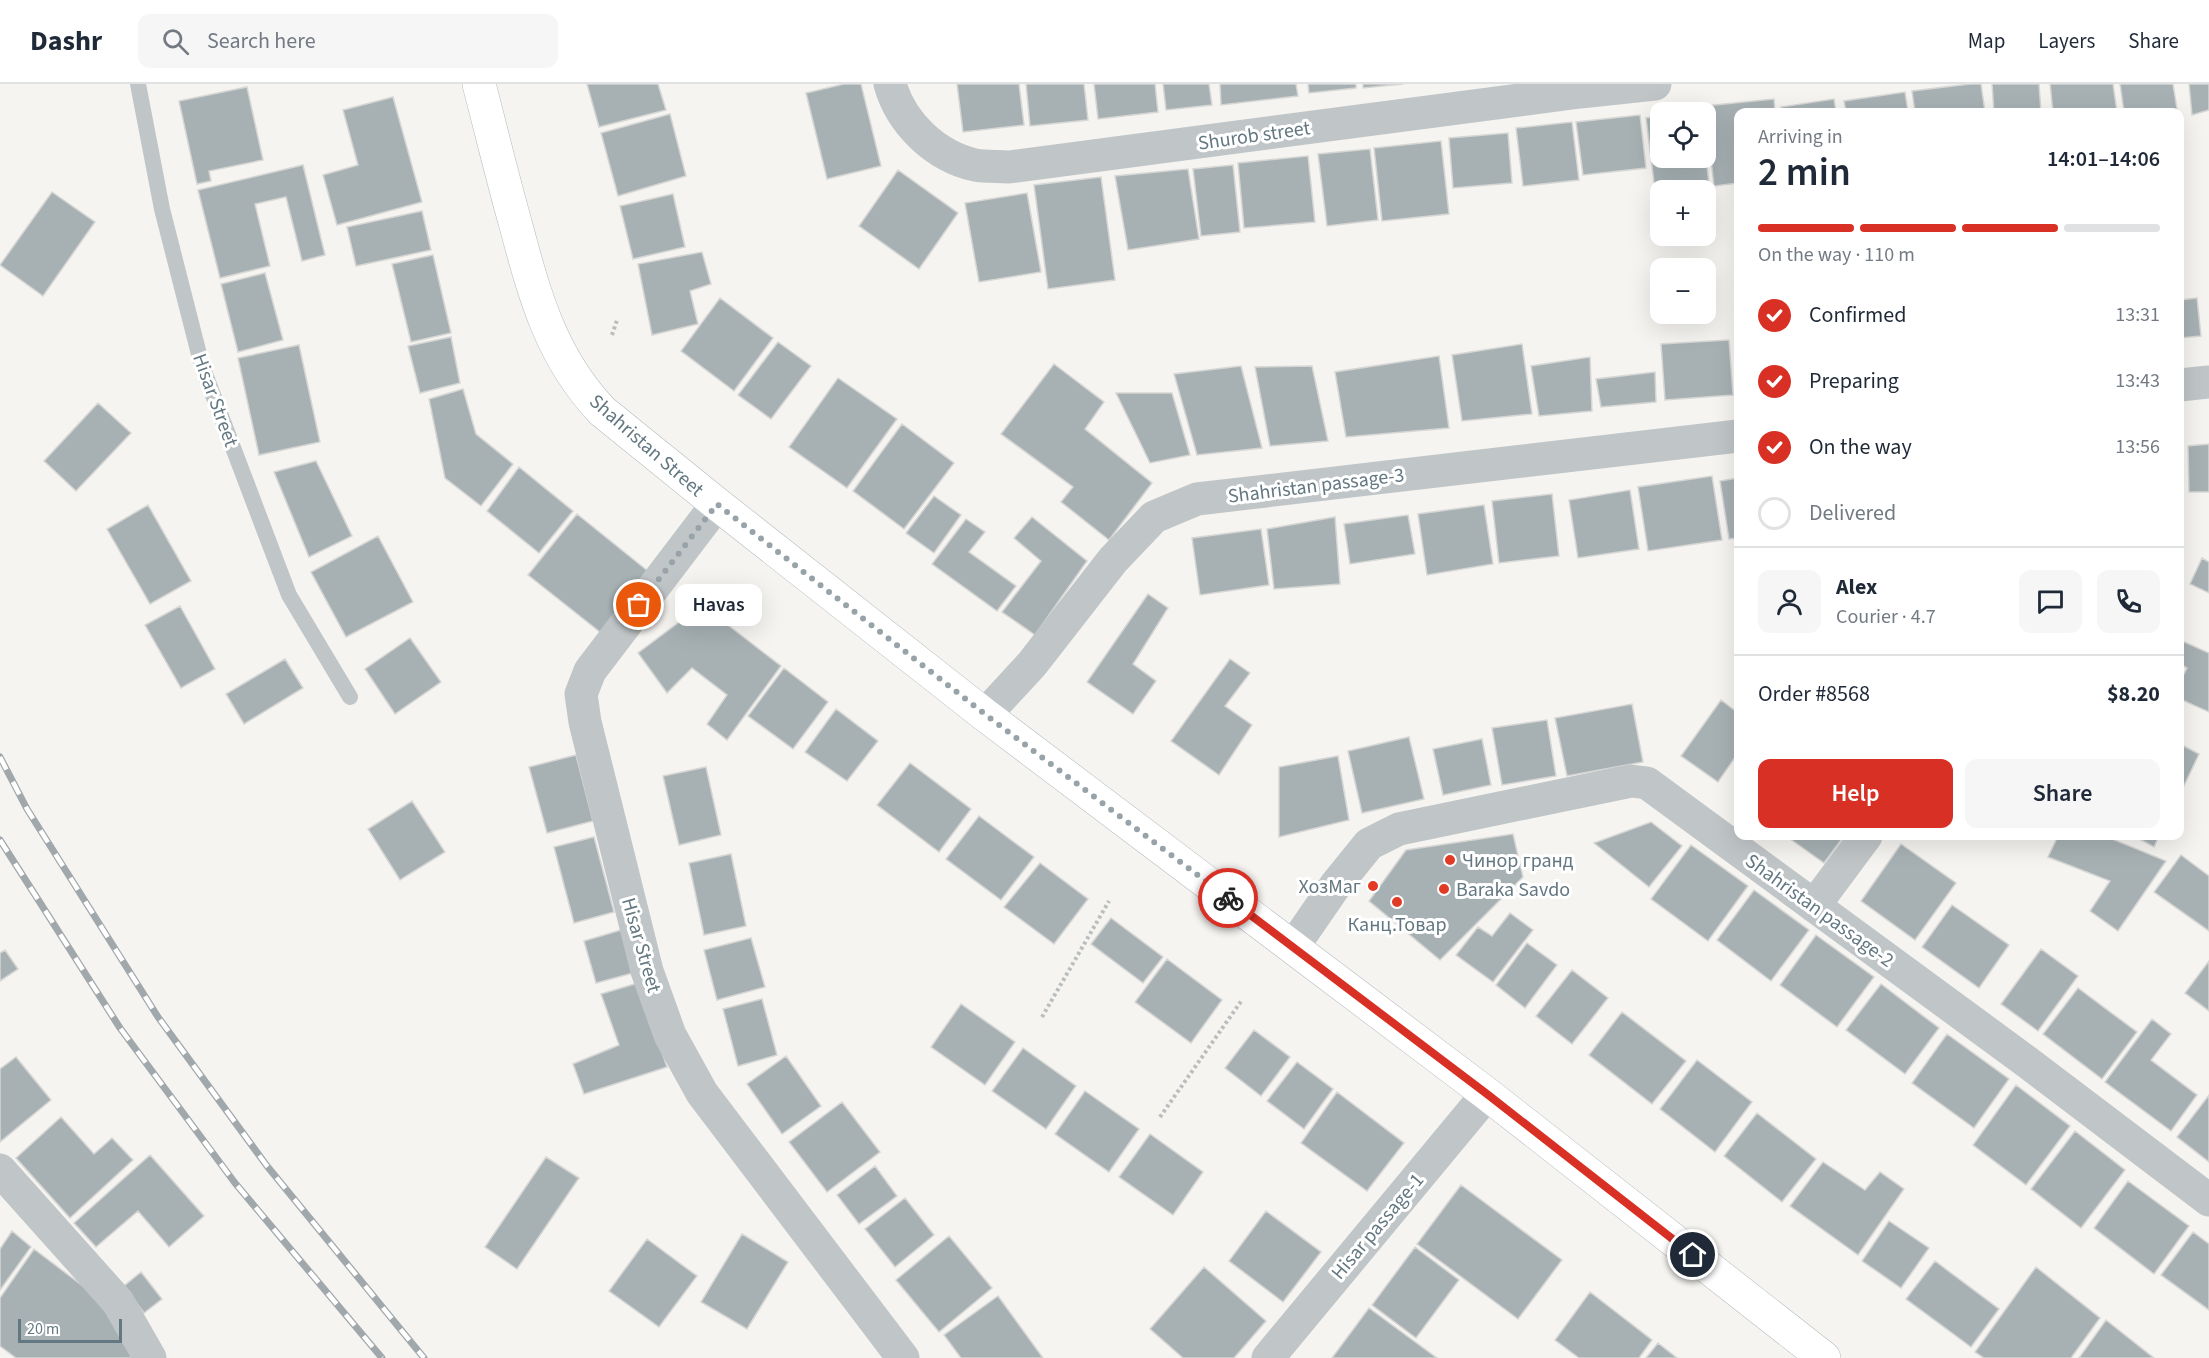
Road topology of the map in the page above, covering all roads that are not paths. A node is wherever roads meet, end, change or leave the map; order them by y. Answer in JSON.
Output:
{"nodes":[{"id":1,"x":138,"y":84,"type":"edge"},
{"id":2,"x":479,"y":84,"type":"edge"},
{"id":3,"x":890,"y":84,"type":"edge"},
{"id":4,"x":1655,"y":84,"type":"edge"},
{"id":5,"x":1581,"y":88,"type":"edge"},
{"id":6,"x":2209,"y":382,"type":"edge"},
{"id":7,"x":2184,"y":385,"type":"edge"},
{"id":8,"x":1734,"y":436,"type":"edge"},
{"id":9,"x":717,"y":504,"type":"junction"},
{"id":10,"x":350,"y":697,"type":"dead end"},
{"id":11,"x":986,"y":715,"type":"junction"},
{"id":12,"x":1863,"y":840,"type":"edge"},
{"id":13,"x":1814,"y":906,"type":"junction"},
{"id":14,"x":1293,"y":947,"type":"junction"},
{"id":15,"x":1487,"y":1094,"type":"junction"},
{"id":16,"x":0,"y":1170,"type":"edge"},
{"id":17,"x":2209,"y":1200,"type":"edge"},
{"id":18,"x":1279,"y":1354,"type":"edge"},
{"id":19,"x":150,"y":1358,"type":"edge"},
{"id":20,"x":903,"y":1358,"type":"edge"},
{"id":21,"x":1824,"y":1358,"type":"edge"}],
"edges":[{"from":1,"to":10,"type":"lane","name":"Hisar Street"},
{"from":2,"to":9,"type":"main road","name":"Shahristan Street"},
{"from":3,"to":5,"type":"street","name":"Shurob street"},
{"from":4,"to":5,"type":"street","name":"Shurob street"},
{"from":6,"to":7,"type":"street"},
{"from":8,"to":11,"type":"street","name":"Shahristan passage-3"},
{"from":9,"to":11,"type":"main road","name":"Shahristan Street"},
{"from":9,"to":20,"type":"street","name":"Hisar Street"},
{"from":11,"to":14,"type":"main road","name":"Shahristan Street"},
{"from":12,"to":13,"type":"street"},
{"from":13,"to":14,"type":"street","name":"Shahristan passage-2"},
{"from":13,"to":17,"type":"street","name":"Shahristan passage-2"},
{"from":14,"to":15,"type":"main road","name":"Shahristan Street"},
{"from":15,"to":18,"type":"street","name":"Hisar passage-1"},
{"from":15,"to":21,"type":"main road","name":"Shahristan Street"},
{"from":16,"to":19,"type":"street"}]}
